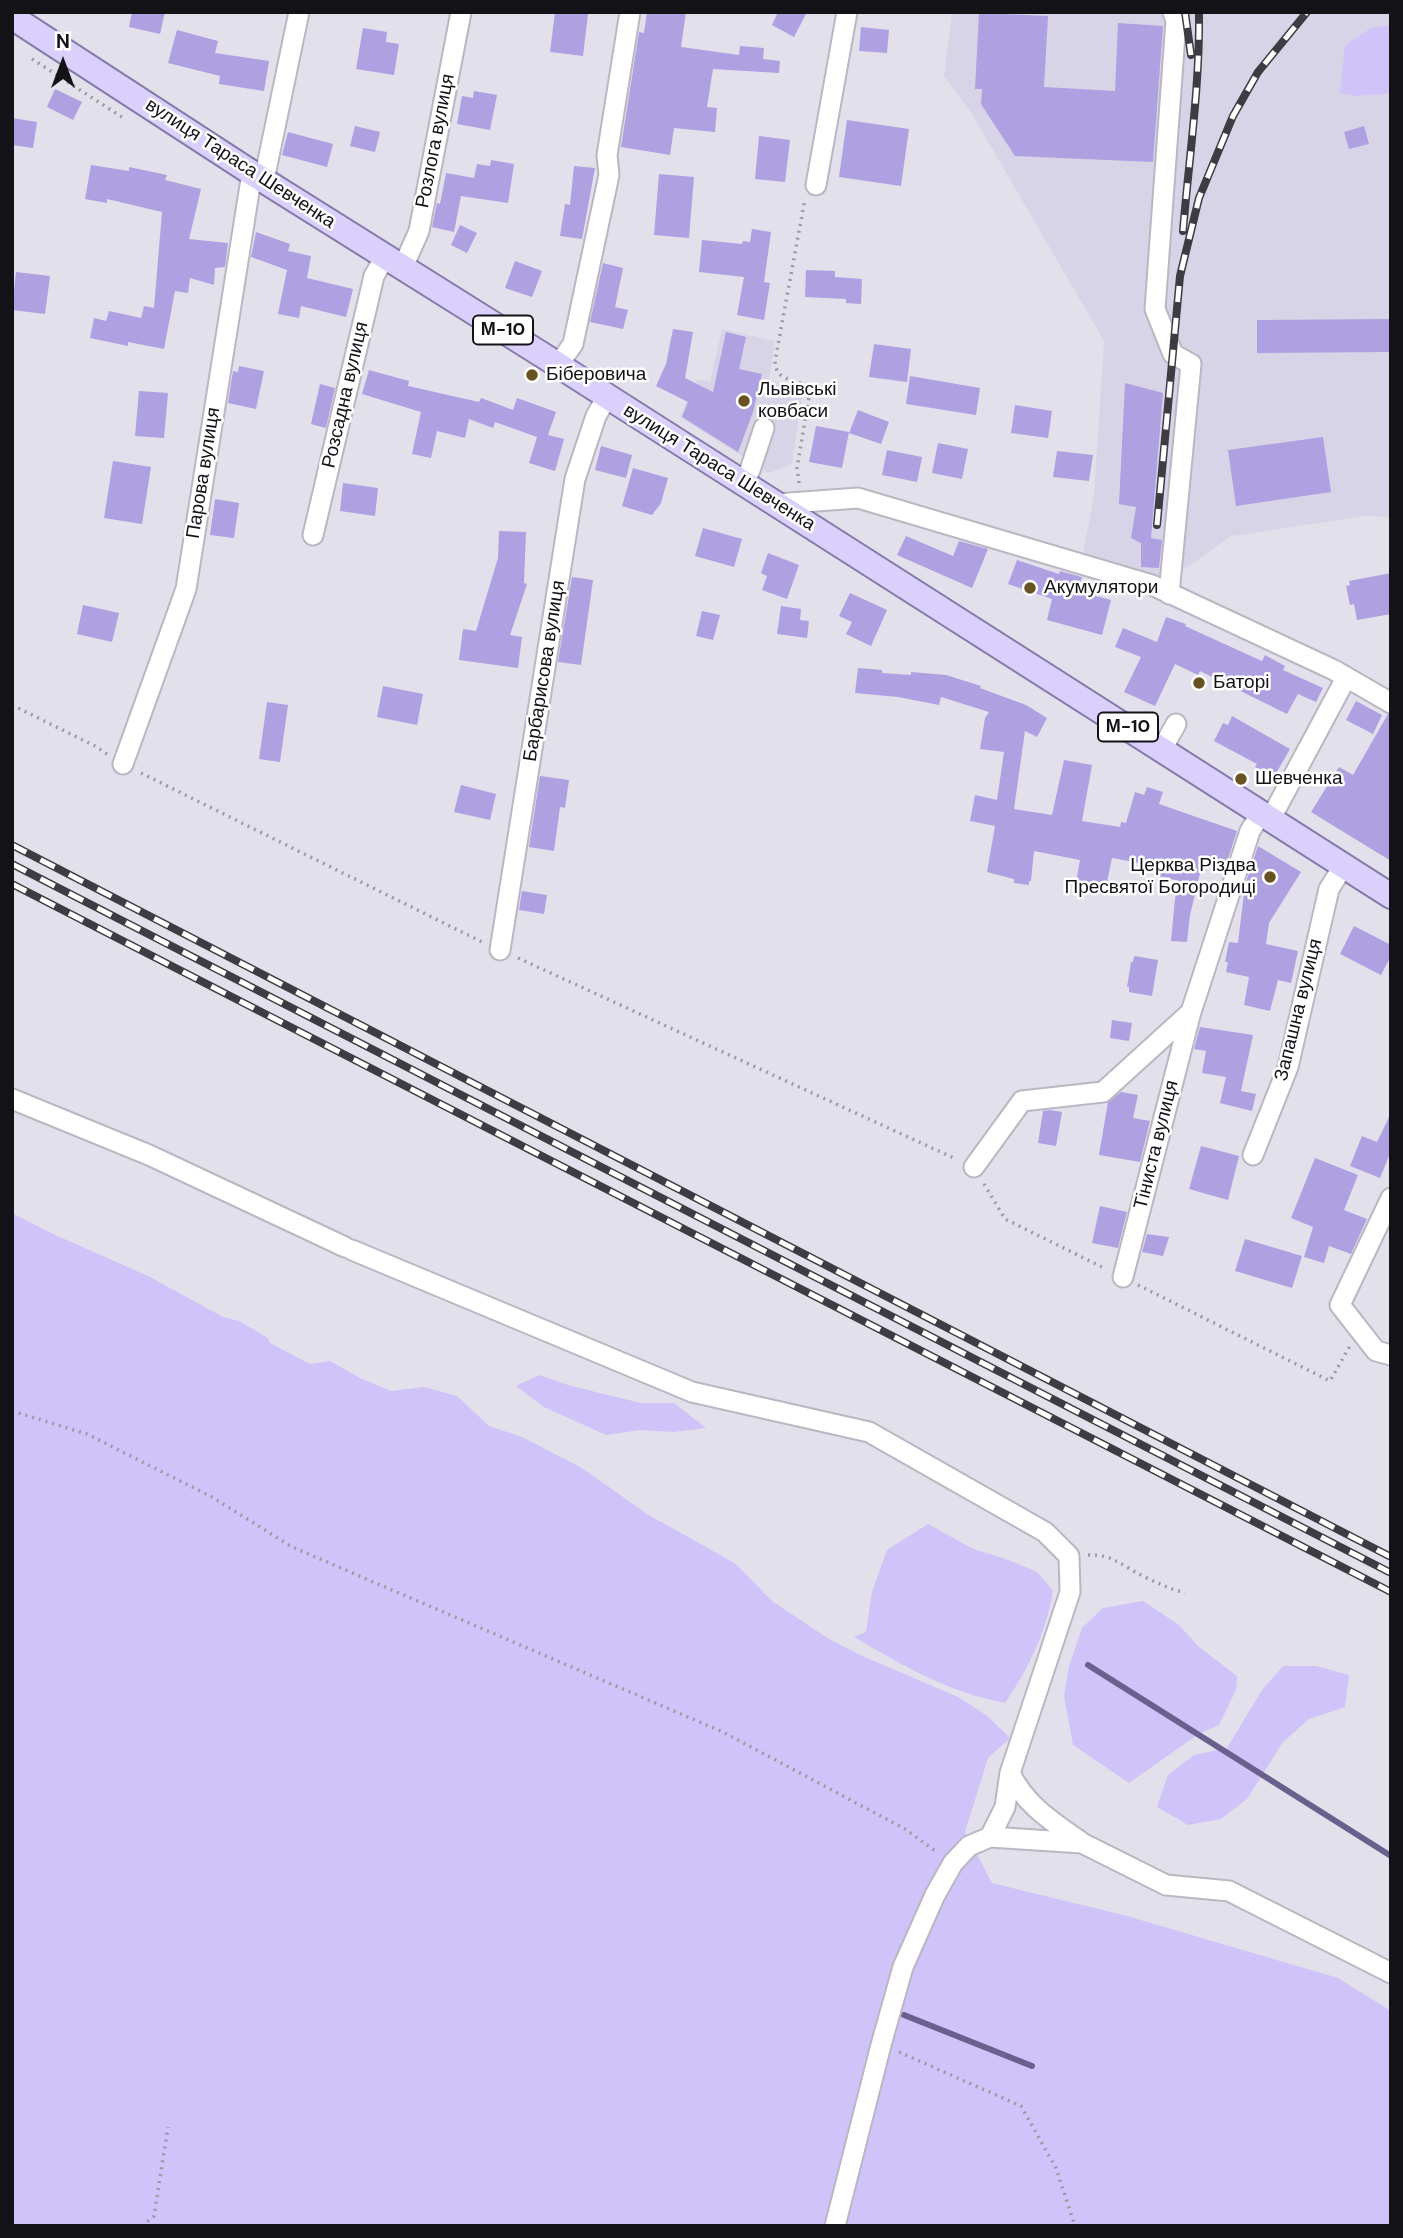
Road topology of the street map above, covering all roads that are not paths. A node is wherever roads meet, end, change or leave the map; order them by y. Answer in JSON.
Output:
{"nodes":[{"id":1,"x":299,"y":12,"type":"edge"},
{"id":2,"x":461,"y":12,"type":"edge"},
{"id":3,"x":630,"y":12,"type":"edge"},
{"id":4,"x":846,"y":12,"type":"edge"},
{"id":5,"x":1173,"y":12,"type":"edge"},
{"id":6,"x":12,"y":17,"type":"edge"},
{"id":7,"x":258,"y":176,"type":"junction"},
{"id":8,"x":817,"y":185,"type":"road end"},
{"id":9,"x":394,"y":262,"type":"junction"},
{"id":10,"x":558,"y":365,"type":"junction"},
{"id":11,"x":607,"y":397,"type":"junction"},
{"id":12,"x":764,"y":428,"type":"dead end"},
{"id":13,"x":743,"y":483,"type":"junction"},
{"id":14,"x":776,"y":504,"type":"junction"},
{"id":15,"x":313,"y":535,"type":"dead end"},
{"id":16,"x":1169,"y":594,"type":"junction"},
{"id":17,"x":1346,"y":678,"type":"junction"},
{"id":18,"x":1391,"y":703,"type":"edge"},
{"id":19,"x":1176,"y":724,"type":"dead end"},
{"id":20,"x":1162,"y":749,"type":"junction"},
{"id":21,"x":123,"y":764,"type":"road end"},
{"id":22,"x":1266,"y":815,"type":"junction"},
{"id":23,"x":1344,"y":865,"type":"junction"},
{"id":24,"x":1391,"y":896,"type":"edge"},
{"id":25,"x":500,"y":950,"type":"road end"},
{"id":26,"x":1191,"y":1012,"type":"junction"},
{"id":27,"x":12,"y":1098,"type":"edge"},
{"id":28,"x":1253,"y":1155,"type":"dead end"},
{"id":29,"x":974,"y":1167,"type":"road end"},
{"id":30,"x":1391,"y":1198,"type":"edge"},
{"id":31,"x":1123,"y":1277,"type":"road end"},
{"id":32,"x":1391,"y":1355,"type":"edge"},
{"id":33,"x":1010,"y":1773,"type":"junction"},
{"id":34,"x":990,"y":1837,"type":"junction"},
{"id":35,"x":1082,"y":1843,"type":"junction"},
{"id":36,"x":1391,"y":1973,"type":"edge"},
{"id":37,"x":835,"y":2226,"type":"edge"}],
"edges":[{"from":1,"to":7,"type":"street","name":"Парова вулиця"},
{"from":2,"to":9,"type":"street","name":"Розлога вулиця"},
{"from":3,"to":10,"type":"street"},
{"from":4,"to":8,"type":"street"},
{"from":5,"to":16,"type":"street"},
{"from":6,"to":7,"type":"main road","name":"вулиця Тараса Шевченка","number":"М-10"},
{"from":7,"to":9,"type":"main road","name":"вулиця Тараса Шевченка","number":"М-10"},
{"from":7,"to":21,"type":"street","name":"Парова вулиця"},
{"from":9,"to":10,"type":"main road","name":"вулиця Тараса Шевченка","number":"М-10"},
{"from":9,"to":15,"type":"street","name":"Розсадна вулиця"},
{"from":10,"to":11,"type":"main road","name":"вулиця Тараса Шевченка","number":"М-10"},
{"from":11,"to":13,"type":"main road","name":"вулиця Тараса Шевченка","number":"М-10"},
{"from":11,"to":25,"type":"street","name":"Барбарисова вулиця"},
{"from":12,"to":13,"type":"street"},
{"from":13,"to":14,"type":"main road","name":"вулиця Тараса Шевченка","number":"М-10"},
{"from":14,"to":16,"type":"street"},
{"from":14,"to":20,"type":"main road","name":"вулиця Тараса Шевченка","number":"М-10"},
{"from":16,"to":17,"type":"street"},
{"from":17,"to":18,"type":"street"},
{"from":17,"to":22,"type":"street","name":"Тіниста вулиця"},
{"from":19,"to":20,"type":"street"},
{"from":20,"to":22,"type":"main road","name":"вулиця Тараса Шевченка","number":"М-10"},
{"from":22,"to":23,"type":"main road","name":"вулиця Тараса Шевченка","number":"М-10"},
{"from":22,"to":26,"type":"street","name":"Тіниста вулиця"},
{"from":23,"to":24,"type":"main road","name":"вулиця Тараса Шевченка","number":"М-10"},
{"from":23,"to":28,"type":"street","name":"Запашна вулиця"},
{"from":26,"to":29,"type":"street"},
{"from":26,"to":31,"type":"street","name":"Тіниста вулиця"},
{"from":27,"to":33,"type":"street"},
{"from":30,"to":32,"type":"street"},
{"from":33,"to":34,"type":"street"},
{"from":33,"to":35,"type":"street"},
{"from":34,"to":35,"type":"street"},
{"from":34,"to":37,"type":"street"},
{"from":35,"to":36,"type":"street"}]}
